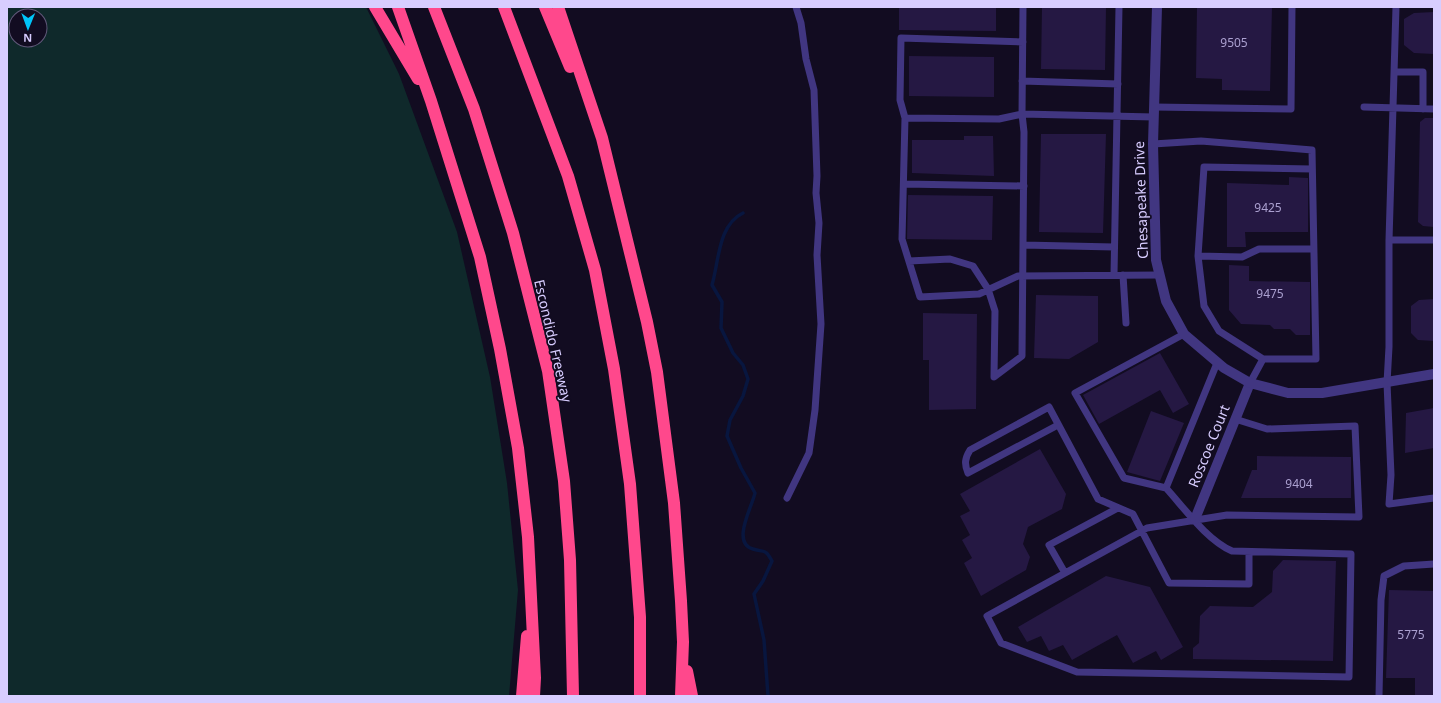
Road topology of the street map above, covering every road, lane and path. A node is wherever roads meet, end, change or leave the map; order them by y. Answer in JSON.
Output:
{"nodes":[{"id":1,"x":375,"y":7,"type":"edge"},
{"id":2,"x":398,"y":7,"type":"edge"},
{"id":3,"x":434,"y":7,"type":"edge"},
{"id":4,"x":504,"y":7,"type":"edge"},
{"id":5,"x":545,"y":7,"type":"edge"},
{"id":6,"x":558,"y":7,"type":"edge"},
{"id":7,"x":796,"y":7,"type":"edge"},
{"id":8,"x":1023,"y":7,"type":"edge"},
{"id":9,"x":1119,"y":7,"type":"edge"},
{"id":10,"x":1157,"y":7,"type":"edge"},
{"id":11,"x":1292,"y":7,"type":"edge"},
{"id":12,"x":1396,"y":7,"type":"edge"},
{"id":13,"x":1023,"y":42,"type":"junction"},
{"id":14,"x":1394,"y":72,"type":"junction"},
{"id":15,"x":1022,"y":81,"type":"junction"},
{"id":16,"x":1118,"y":84,"type":"junction"},
{"id":17,"x":431,"y":101,"type":"junction"},
{"id":18,"x":1364,"y":107,"type":"dead end"},
{"id":19,"x":1392,"y":108,"type":"junction"},
{"id":20,"x":1423,"y":109,"type":"junction"},
{"id":21,"x":1434,"y":109,"type":"edge"},
{"id":22,"x":1154,"y":112,"type":"junction"},
{"id":23,"x":1022,"y":114,"type":"junction"},
{"id":24,"x":1117,"y":117,"type":"junction"},
{"id":25,"x":905,"y":118,"type":"junction"},
{"id":26,"x":1154,"y":144,"type":"junction"},
{"id":27,"x":1312,"y":169,"type":"junction"},
{"id":28,"x":904,"y":184,"type":"junction"},
{"id":29,"x":614,"y":186,"type":"junction"},
{"id":30,"x":1024,"y":186,"type":"junction"},
{"id":31,"x":1389,"y":240,"type":"junction"},
{"id":32,"x":1434,"y":240,"type":"edge"},
{"id":33,"x":1023,"y":245,"type":"junction"},
{"id":34,"x":1114,"y":247,"type":"junction"},
{"id":35,"x":1313,"y":250,"type":"junction"},
{"id":36,"x":1198,"y":256,"type":"junction"},
{"id":37,"x":909,"y":261,"type":"junction"},
{"id":38,"x":1114,"y":275,"type":"junction"},
{"id":39,"x":1123,"y":275,"type":"junction"},
{"id":40,"x":1160,"y":275,"type":"junction"},
{"id":41,"x":1023,"y":276,"type":"junction"},
{"id":42,"x":988,"y":289,"type":"junction"},
{"id":43,"x":1126,"y":323,"type":"dead end"},
{"id":44,"x":1184,"y":334,"type":"junction"},
{"id":45,"x":1263,"y":359,"type":"junction"},
{"id":46,"x":1217,"y":363,"type":"junction"},
{"id":47,"x":1434,"y":374,"type":"edge"},
{"id":48,"x":1250,"y":383,"type":"junction"},
{"id":49,"x":1387,"y":383,"type":"junction"},
{"id":50,"x":1235,"y":419,"type":"junction"},
{"id":51,"x":1058,"y":425,"type":"junction"},
{"id":52,"x":1166,"y":488,"type":"junction"},
{"id":53,"x":787,"y":498,"type":"dead end"},
{"id":54,"x":1434,"y":498,"type":"edge"},
{"id":55,"x":1118,"y":508,"type":"junction"},
{"id":56,"x":1195,"y":519,"type":"junction"},
{"id":57,"x":1141,"y":531,"type":"junction"},
{"id":58,"x":1249,"y":552,"type":"junction"},
{"id":59,"x":1434,"y":564,"type":"edge"},
{"id":60,"x":1065,"y":573,"type":"junction"},
{"id":61,"x":531,"y":581,"type":"junction"},
{"id":62,"x":683,"y":642,"type":"junction"},
{"id":63,"x":522,"y":696,"type":"edge"},
{"id":64,"x":534,"y":696,"type":"edge"},
{"id":65,"x":573,"y":696,"type":"edge"},
{"id":66,"x":640,"y":696,"type":"edge"},
{"id":67,"x":681,"y":696,"type":"edge"},
{"id":68,"x":692,"y":696,"type":"edge"},
{"id":69,"x":1379,"y":696,"type":"edge"}],
"edges":[{"from":1,"to":17,"type":"highway"},
{"from":2,"to":17,"type":"highway"},
{"from":3,"to":65,"type":"highway","name":"Escondido Freeway"},
{"from":4,"to":66,"type":"highway"},
{"from":5,"to":29,"type":"highway"},
{"from":6,"to":29,"type":"highway"},
{"from":7,"to":53,"type":"lane"},
{"from":8,"to":13,"type":"lane"},
{"from":9,"to":16,"type":"lane"},
{"from":10,"to":22,"type":"street","name":"Chesapeake Drive"},
{"from":11,"to":22,"type":"lane"},
{"from":12,"to":14,"type":"lane"},
{"from":13,"to":15,"type":"lane"},
{"from":13,"to":25,"type":"lane"},
{"from":14,"to":19,"type":"lane"},
{"from":14,"to":20,"type":"lane"},
{"from":15,"to":16,"type":"lane"},
{"from":15,"to":23,"type":"lane"},
{"from":16,"to":24,"type":"lane"},
{"from":17,"to":61,"type":"highway"},
{"from":18,"to":19,"type":"lane"},
{"from":19,"to":20,"type":"lane"},
{"from":19,"to":31,"type":"lane"},
{"from":20,"to":21,"type":"lane"},
{"from":22,"to":24,"type":"lane"},
{"from":22,"to":26,"type":"street","name":"Chesapeake Drive"},
{"from":23,"to":24,"type":"lane"},
{"from":23,"to":25,"type":"lane"},
{"from":23,"to":30,"type":"lane"},
{"from":24,"to":34,"type":"lane"},
{"from":25,"to":28,"type":"lane"},
{"from":26,"to":27,"type":"lane"},
{"from":26,"to":40,"type":"street","name":"Chesapeake Drive"},
{"from":27,"to":35,"type":"lane"},
{"from":27,"to":36,"type":"lane"},
{"from":28,"to":30,"type":"lane"},
{"from":28,"to":37,"type":"lane"},
{"from":29,"to":62,"type":"highway"},
{"from":30,"to":33,"type":"lane"},
{"from":31,"to":32,"type":"lane"},
{"from":31,"to":49,"type":"lane"},
{"from":33,"to":34,"type":"lane"},
{"from":33,"to":41,"type":"lane"},
{"from":34,"to":38,"type":"lane"},
{"from":35,"to":36,"type":"lane"},
{"from":35,"to":45,"type":"lane"},
{"from":36,"to":45,"type":"lane"},
{"from":37,"to":42,"type":"lane"},
{"from":37,"to":42,"type":"lane"},
{"from":38,"to":39,"type":"lane"},
{"from":38,"to":41,"type":"lane"},
{"from":39,"to":40,"type":"lane"},
{"from":39,"to":43,"type":"lane"},
{"from":40,"to":44,"type":"street","name":"Chesapeake Drive"},
{"from":41,"to":42,"type":"lane"},
{"from":41,"to":42,"type":"lane"},
{"from":44,"to":46,"type":"street","name":"Chesapeake Drive"},
{"from":44,"to":52,"type":"lane"},
{"from":45,"to":48,"type":"lane"},
{"from":46,"to":48,"type":"street","name":"Chesapeake Drive"},
{"from":46,"to":52,"type":"lane"},
{"from":47,"to":49,"type":"street","name":"Chesapeake Drive"},
{"from":48,"to":49,"type":"street","name":"Chesapeake Drive"},
{"from":48,"to":50,"type":"street","name":"Roscoe Court"},
{"from":49,"to":54,"type":"lane"},
{"from":50,"to":56,"type":"street","name":"Roscoe Court"},
{"from":50,"to":56,"type":"lane"},
{"from":51,"to":51,"type":"lane"},
{"from":51,"to":55,"type":"lane"},
{"from":52,"to":56,"type":"lane"},
{"from":55,"to":57,"type":"lane"},
{"from":55,"to":60,"type":"lane"},
{"from":56,"to":57,"type":"lane"},
{"from":56,"to":58,"type":"lane"},
{"from":57,"to":58,"type":"lane"},
{"from":57,"to":60,"type":"lane"},
{"from":58,"to":60,"type":"lane"},
{"from":59,"to":69,"type":"lane"},
{"from":61,"to":63,"type":"highway"},
{"from":61,"to":64,"type":"highway"},
{"from":62,"to":67,"type":"highway"},
{"from":62,"to":68,"type":"highway"}]}
